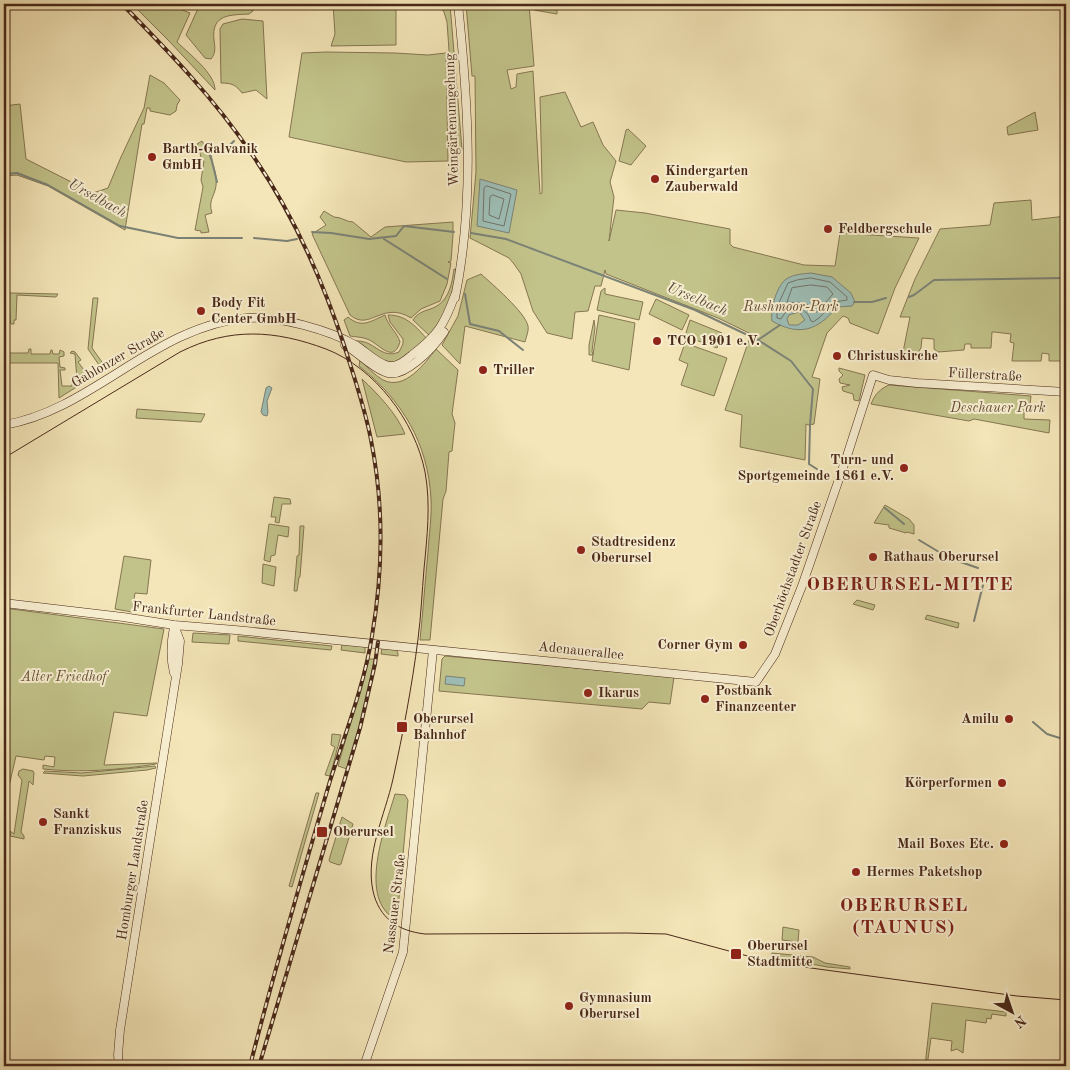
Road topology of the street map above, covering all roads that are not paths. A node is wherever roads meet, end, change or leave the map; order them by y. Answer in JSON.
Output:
{"nodes":[{"id":1,"x":458,"y":4,"type":"edge"},
{"id":2,"x":247,"y":318,"type":"joint"},
{"id":3,"x":872,"y":375,"type":"joint"},
{"id":4,"x":1066,"y":392,"type":"edge"},
{"id":5,"x":4,"y":424,"type":"edge"},
{"id":6,"x":4,"y":603,"type":"edge"},
{"id":7,"x":174,"y":626,"type":"junction"},
{"id":8,"x":403,"y":646,"type":"joint"},
{"id":9,"x":434,"y":650,"type":"junction"},
{"id":10,"x":756,"y":682,"type":"joint"},
{"id":11,"x":120,"y":1066,"type":"edge"},
{"id":12,"x":364,"y":1066,"type":"edge"}],
"edges":[{"from":1,"to":2,"type":"main road","name":"Weingärtenumgehung"},
{"from":2,"to":5,"type":"main road","name":"Gablonzer Straße"},
{"from":3,"to":4,"type":"main road","name":"Füllerstraße"},
{"from":3,"to":10,"type":"main road","name":"Oberhöchstadter Straße"},
{"from":6,"to":7,"type":"main road","name":"Frankfurter Landstraße"},
{"from":7,"to":8,"type":"main road","name":"Frankfurter Landstraße"},
{"from":7,"to":11,"type":"main road","name":"Homburger Landstraße"},
{"from":8,"to":9,"type":"main road","name":"Adenauerallee"},
{"from":9,"to":10,"type":"main road","name":"Adenauerallee"},
{"from":9,"to":12,"type":"main road","name":"Nassauer Straße"}]}
